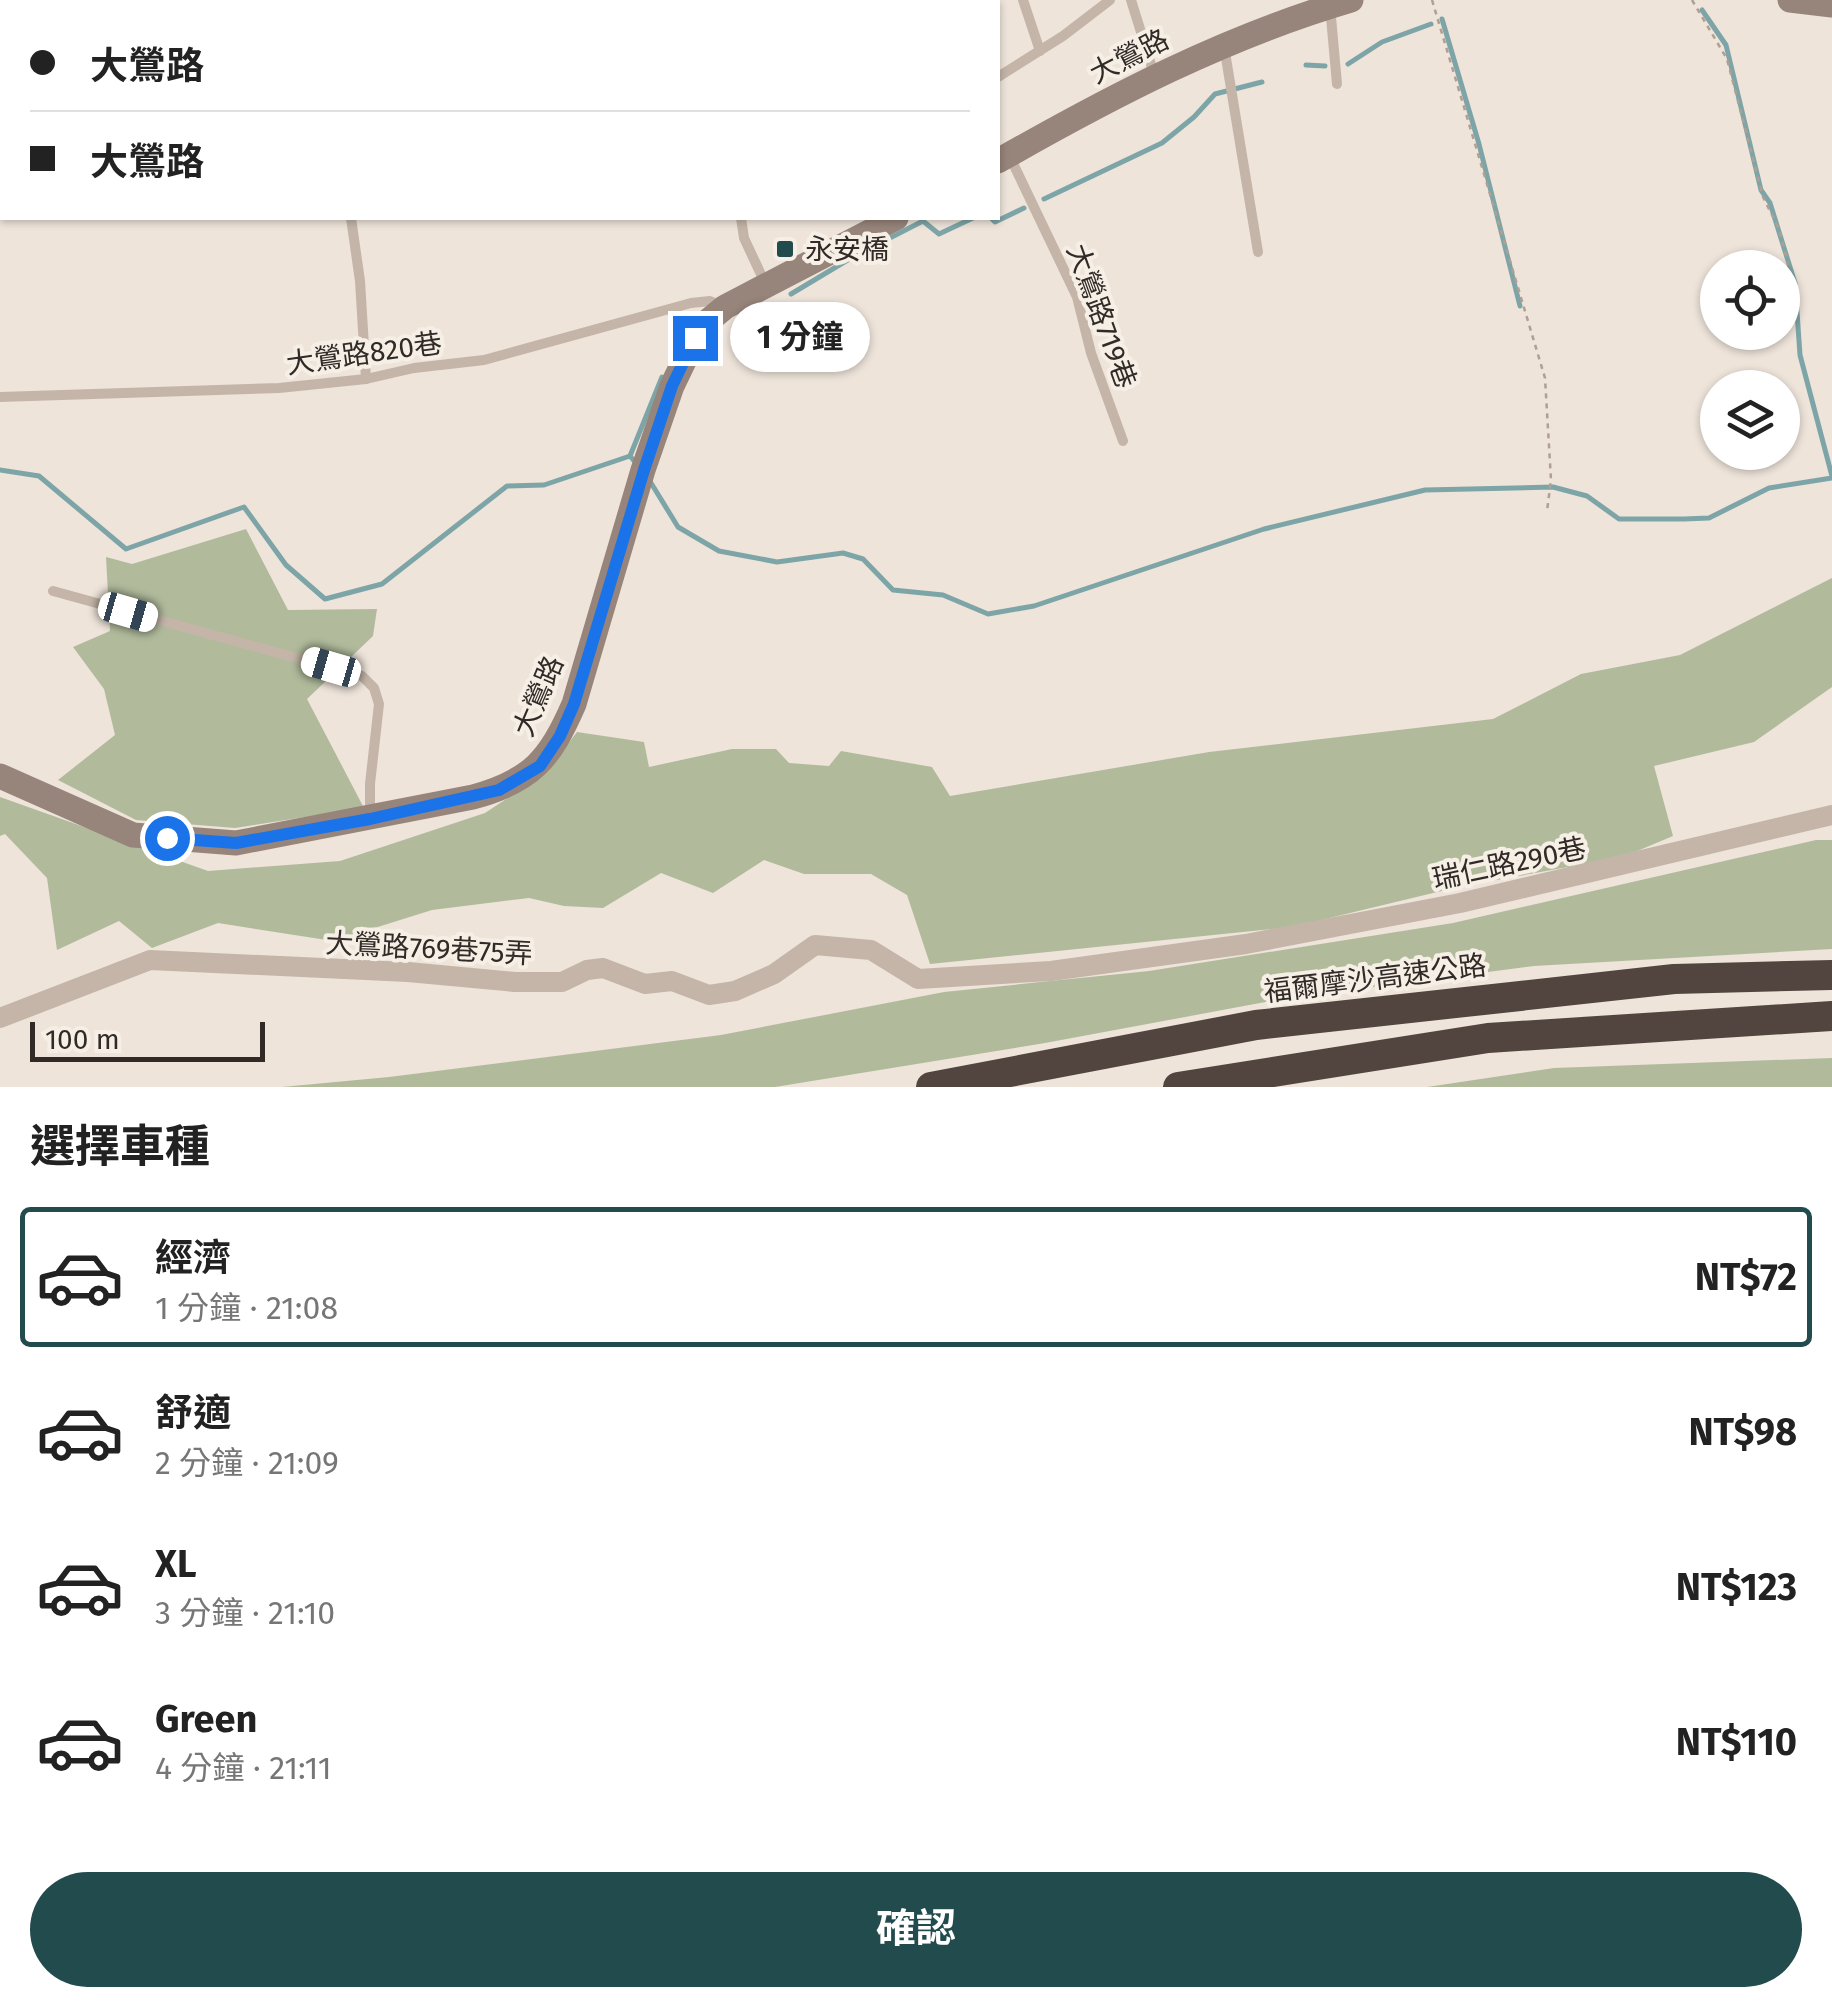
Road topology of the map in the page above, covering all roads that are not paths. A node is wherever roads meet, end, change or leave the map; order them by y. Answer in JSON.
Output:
{"nodes":[{"id":1,"x":1023,"y":0,"type":"edge"},
{"id":2,"x":1110,"y":0,"type":"edge"},
{"id":3,"x":1131,"y":0,"type":"edge"},
{"id":4,"x":1790,"y":0,"type":"edge"},
{"id":5,"x":1336,"y":2,"type":"edge"},
{"id":6,"x":1832,"y":5,"type":"edge"},
{"id":7,"x":1224,"y":43,"type":"junction"},
{"id":8,"x":1040,"y":51,"type":"junction"},
{"id":9,"x":1154,"y":75,"type":"junction"},
{"id":10,"x":1000,"y":76,"type":"edge"},
{"id":11,"x":1337,"y":84,"type":"dead end"},
{"id":12,"x":1003,"y":158,"type":"edge"},
{"id":13,"x":351,"y":220,"type":"edge"},
{"id":14,"x":740,"y":220,"type":"edge"},
{"id":15,"x":892,"y":220,"type":"edge"},
{"id":16,"x":1258,"y":252,"type":"dead end"},
{"id":17,"x":766,"y":284,"type":"junction"},
{"id":18,"x":725,"y":307,"type":"junction"},
{"id":19,"x":366,"y":379,"type":"junction"},
{"id":20,"x":0,"y":398,"type":"edge"},
{"id":21,"x":1123,"y":440,"type":"dead end"},
{"id":22,"x":52,"y":592,"type":"dead end"},
{"id":23,"x":0,"y":776,"type":"edge"},
{"id":24,"x":1832,"y":815,"type":"edge"},
{"id":25,"x":370,"y":819,"type":"junction"},
{"id":26,"x":1194,"y":951,"type":"joint"},
{"id":27,"x":1832,"y":975,"type":"edge"},
{"id":28,"x":1832,"y":1016,"type":"edge"},
{"id":29,"x":0,"y":1018,"type":"edge"},
{"id":30,"x":931,"y":1087,"type":"edge"},
{"id":31,"x":1178,"y":1087,"type":"edge"}],
"edges":[{"from":1,"to":8,"type":"lane"},
{"from":2,"to":8,"type":"lane"},
{"from":3,"to":9,"type":"lane"},
{"from":4,"to":6,"type":"street"},
{"from":5,"to":7,"type":"street","name":"大鶯路"},
{"from":5,"to":11,"type":"lane"},
{"from":7,"to":9,"type":"street","name":"大鶯路"},
{"from":7,"to":16,"type":"lane"},
{"from":8,"to":10,"type":"lane"},
{"from":9,"to":12,"type":"street","name":"大鶯路"},
{"from":12,"to":21,"type":"lane","name":"大鶯路719巷"},
{"from":13,"to":19,"type":"lane"},
{"from":14,"to":17,"type":"lane"},
{"from":15,"to":17,"type":"street","name":"大鶯路"},
{"from":17,"to":18,"type":"street","name":"大鶯路"},
{"from":18,"to":19,"type":"lane","name":"大鶯路820巷"},
{"from":18,"to":25,"type":"street","name":"大鶯路"},
{"from":19,"to":20,"type":"lane","name":"大鶯路820巷"},
{"from":22,"to":25,"type":"lane"},
{"from":23,"to":25,"type":"street","name":"大鶯路"},
{"from":24,"to":26,"type":"street","name":"瑞仁路290巷"},
{"from":26,"to":29,"type":"street","name":"大鶯路769巷75弄"},
{"from":27,"to":30,"type":"highway","name":"福爾摩沙高速公路"},
{"from":28,"to":31,"type":"highway"}]}
